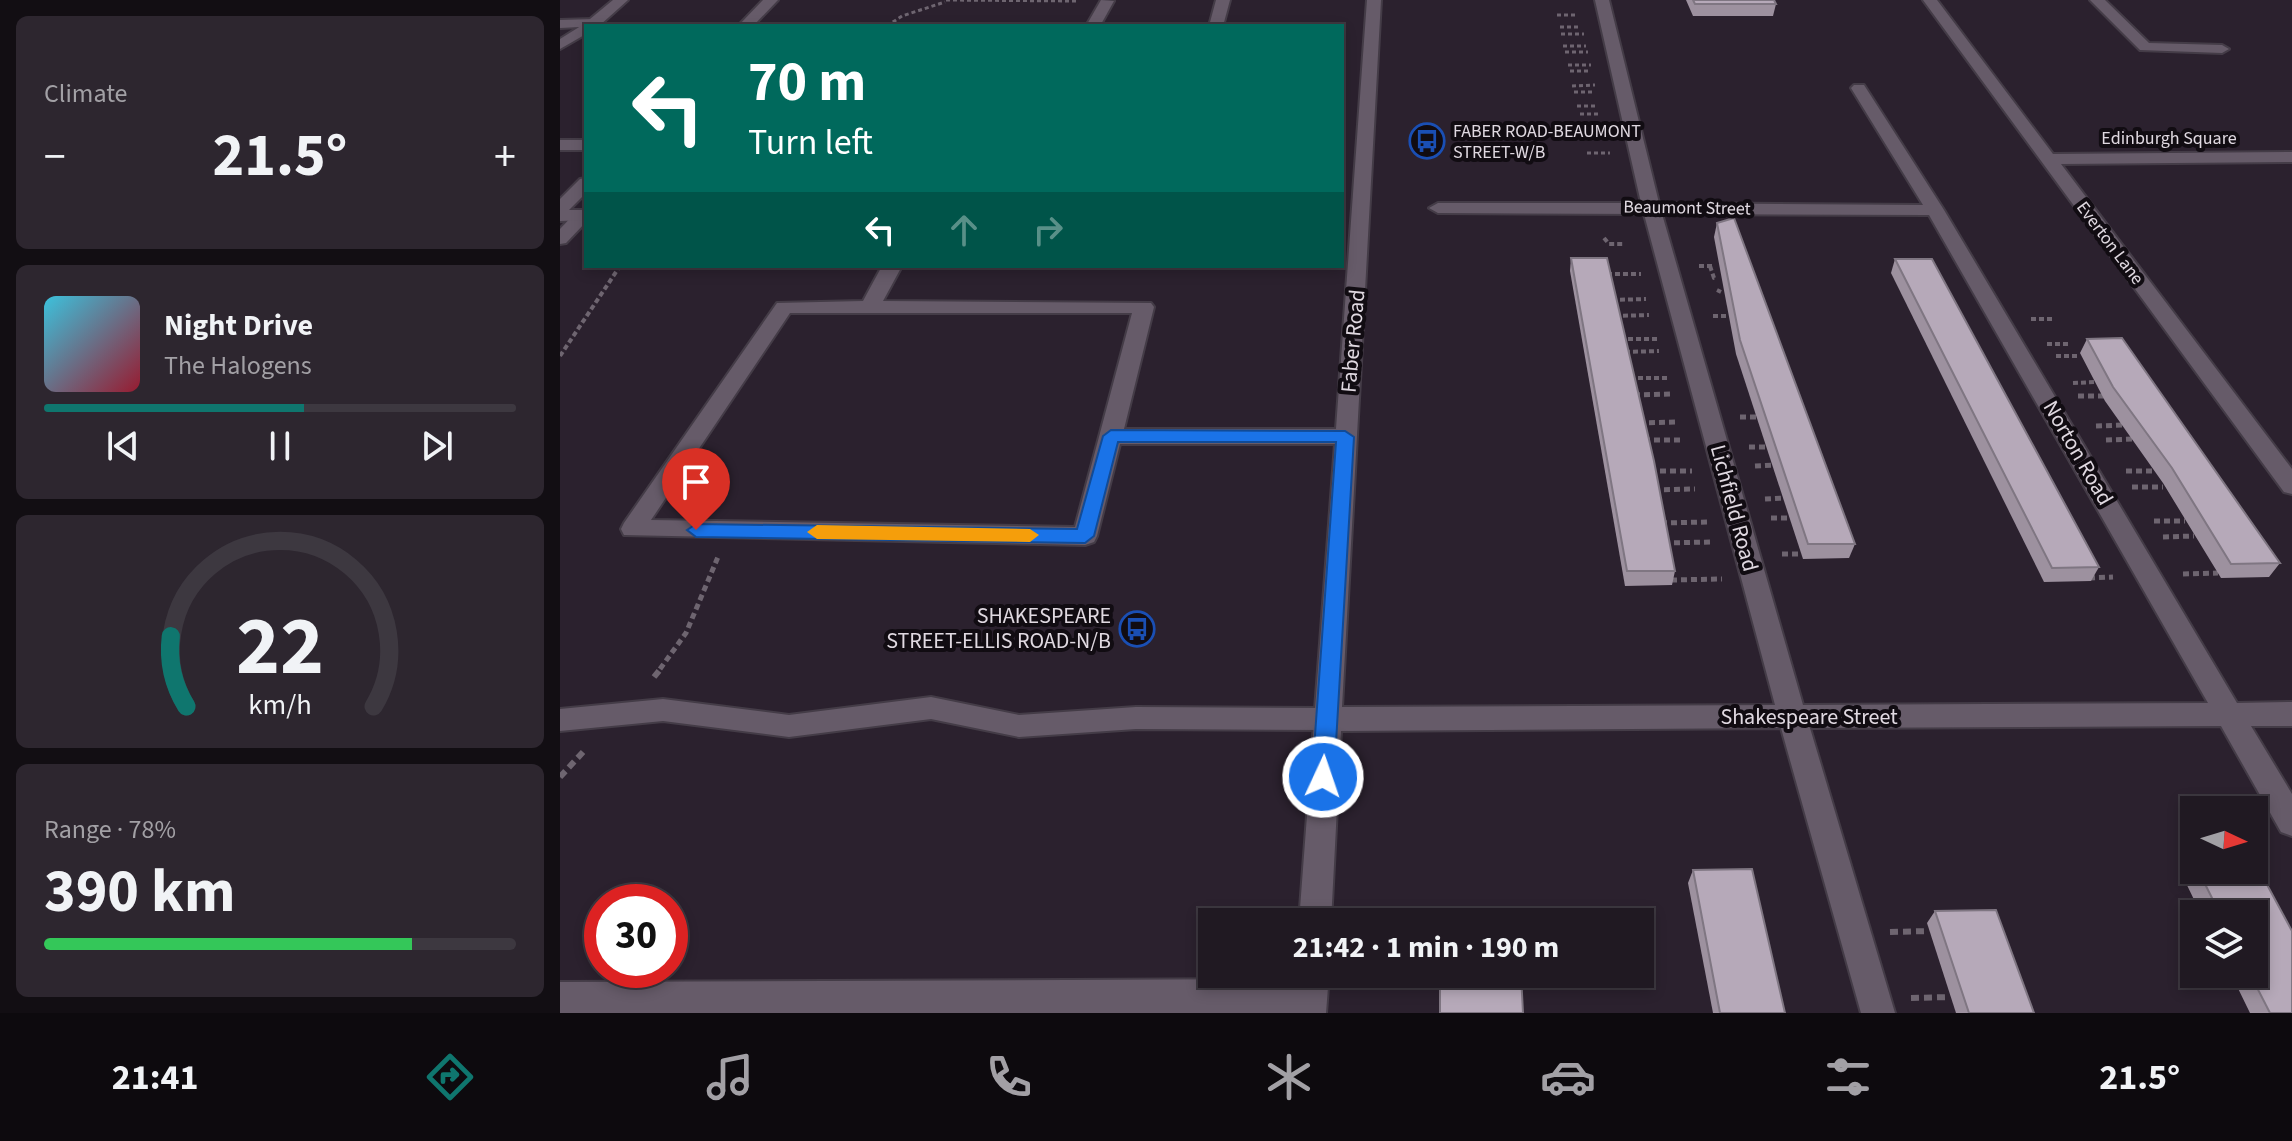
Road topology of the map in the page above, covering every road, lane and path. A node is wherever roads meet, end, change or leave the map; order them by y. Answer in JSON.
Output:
{"nodes":[{"id":1,"x":621,"y":0,"type":"edge"},
{"id":2,"x":771,"y":0,"type":"edge"},
{"id":3,"x":947,"y":0,"type":"edge"},
{"id":4,"x":1223,"y":0,"type":"edge"},
{"id":5,"x":1374,"y":0,"type":"edge"},
{"id":6,"x":1602,"y":0,"type":"edge"},
{"id":7,"x":1930,"y":0,"type":"edge"},
{"id":8,"x":2097,"y":0,"type":"edge"},
{"id":9,"x":1040,"y":1,"type":"edge"},
{"id":10,"x":1107,"y":1,"type":"edge"},
{"id":11,"x":560,"y":24,"type":"edge"},
{"id":12,"x":592,"y":24,"type":"edge"},
{"id":13,"x":747,"y":24,"type":"edge"},
{"id":14,"x":890,"y":24,"type":"edge"},
{"id":15,"x":1094,"y":24,"type":"edge"},
{"id":16,"x":1217,"y":24,"type":"edge"},
{"id":17,"x":584,"y":26,"type":"edge"},
{"id":18,"x":584,"y":30,"type":"edge"},
{"id":19,"x":560,"y":45,"type":"edge"},
{"id":20,"x":2222,"y":49,"type":"dead end"},
{"id":21,"x":1859,"y":88,"type":"dead end"},
{"id":22,"x":560,"y":145,"type":"edge"},
{"id":23,"x":584,"y":145,"type":"edge"},
{"id":24,"x":2292,"y":157,"type":"edge"},
{"id":25,"x":2047,"y":159,"type":"junction"},
{"id":26,"x":584,"y":185,"type":"edge"},
{"id":27,"x":1438,"y":208,"type":"dead end"},
{"id":28,"x":1651,"y":208,"type":"junction"},
{"id":29,"x":560,"y":209,"type":"edge"},
{"id":30,"x":1935,"y":210,"type":"junction"},
{"id":31,"x":1353,"y":212,"type":"edge"},
{"id":32,"x":584,"y":215,"type":"edge"},
{"id":33,"x":560,"y":216,"type":"edge"},
{"id":34,"x":1603,"y":238,"type":"dead end"},
{"id":35,"x":560,"y":239,"type":"edge"},
{"id":36,"x":1625,"y":244,"type":"dead end"},
{"id":37,"x":1710,"y":266,"type":"dead end"},
{"id":38,"x":619,"y":268,"type":"edge"},
{"id":39,"x":891,"y":268,"type":"edge"},
{"id":40,"x":1717,"y":278,"type":"dead end"},
{"id":41,"x":869,"y":308,"type":"junction"},
{"id":42,"x":560,"y":356,"type":"edge"},
{"id":43,"x":1111,"y":436,"type":"junction"},
{"id":44,"x":1345,"y":437,"type":"junction"},
{"id":45,"x":1649,"y":471,"type":"edge"},
{"id":46,"x":1726,"y":479,"type":"junction"},
{"id":47,"x":2292,"y":486,"type":"edge"},
{"id":48,"x":1653,"y":490,"type":"edge"},
{"id":49,"x":1660,"y":523,"type":"edge"},
{"id":50,"x":728,"y":531,"type":"junction"},
{"id":51,"x":1740,"y":532,"type":"junction"},
{"id":52,"x":1663,"y":543,"type":"edge"},
{"id":53,"x":1753,"y":578,"type":"junction"},
{"id":54,"x":1671,"y":580,"type":"edge"},
{"id":55,"x":2230,"y":714,"type":"junction"},
{"id":56,"x":2292,"y":714,"type":"edge"},
{"id":57,"x":617,"y":715,"type":"junction"},
{"id":58,"x":1792,"y":717,"type":"junction"},
{"id":59,"x":1326,"y":719,"type":"junction"},
{"id":60,"x":560,"y":720,"type":"edge"},
{"id":61,"x":560,"y":777,"type":"edge"},
{"id":62,"x":2292,"y":822,"type":"edge"},
{"id":63,"x":1316,"y":908,"type":"edge"},
{"id":64,"x":1310,"y":994,"type":"edge"},
{"id":65,"x":560,"y":999,"type":"edge"},
{"id":66,"x":1082,"y":1006,"type":"edge"},
{"id":67,"x":1878,"y":1013,"type":"edge"}],
"edges":[{"from":1,"to":12,"type":"street"},
{"from":2,"to":13,"type":"street"},
{"from":3,"to":9,"type":"path"},
{"from":3,"to":14,"type":"path"},
{"from":4,"to":16,"type":"street"},
{"from":5,"to":31,"type":"street","name":"Faber Road"},
{"from":6,"to":28,"type":"street","name":"Lichfield Road"},
{"from":7,"to":25,"type":"street","name":"Everton Lane"},
{"from":8,"to":20,"type":"street"},
{"from":9,"to":10,"type":"path"},
{"from":10,"to":15,"type":"street"},
{"from":11,"to":17,"type":"lane"},
{"from":18,"to":19,"type":"street"},
{"from":21,"to":30,"type":"street","name":"Norton Road"},
{"from":22,"to":23,"type":"street"},
{"from":24,"to":25,"type":"street","name":"Edinburgh Square"},
{"from":25,"to":47,"type":"street","name":"Everton Lane"},
{"from":26,"to":29,"type":"street"},
{"from":27,"to":28,"type":"street","name":"Beaumont Street"},
{"from":28,"to":30,"type":"street","name":"Beaumont Street"},
{"from":28,"to":46,"type":"street","name":"Lichfield Road"},
{"from":30,"to":55,"type":"street","name":"Norton Road"},
{"from":31,"to":44,"type":"street","name":"Faber Road"},
{"from":32,"to":33,"type":"street"},
{"from":32,"to":35,"type":"lane"},
{"from":34,"to":36,"type":"path"},
{"from":37,"to":40,"type":"path"},
{"from":38,"to":42,"type":"path"},
{"from":39,"to":41,"type":"street"},
{"from":41,"to":43,"type":"street"},
{"from":41,"to":50,"type":"street"},
{"from":43,"to":44,"type":"street"},
{"from":43,"to":50,"type":"street"},
{"from":44,"to":59,"type":"street","name":"Faber Road"},
{"from":45,"to":46,"type":"path"},
{"from":46,"to":48,"type":"path"},
{"from":46,"to":51,"type":"street","name":"Lichfield Road"},
{"from":49,"to":51,"type":"path"},
{"from":50,"to":57,"type":"path"},
{"from":51,"to":52,"type":"path"},
{"from":51,"to":53,"type":"street","name":"Lichfield Road"},
{"from":53,"to":54,"type":"path"},
{"from":53,"to":58,"type":"street","name":"Lichfield Road"},
{"from":55,"to":56,"type":"street","name":"Shakespeare Street"},
{"from":55,"to":58,"type":"street","name":"Shakespeare Street"},
{"from":55,"to":62,"type":"street","name":"Norton Road"},
{"from":57,"to":59,"type":"lane"},
{"from":57,"to":60,"type":"lane"},
{"from":57,"to":61,"type":"path"},
{"from":58,"to":59,"type":"street","name":"Shakespeare Street"},
{"from":58,"to":67,"type":"street","name":"Lichfield Road"},
{"from":59,"to":63,"type":"street","name":"Faber Road"},
{"from":64,"to":66,"type":"street"},
{"from":65,"to":66,"type":"street"}]}
